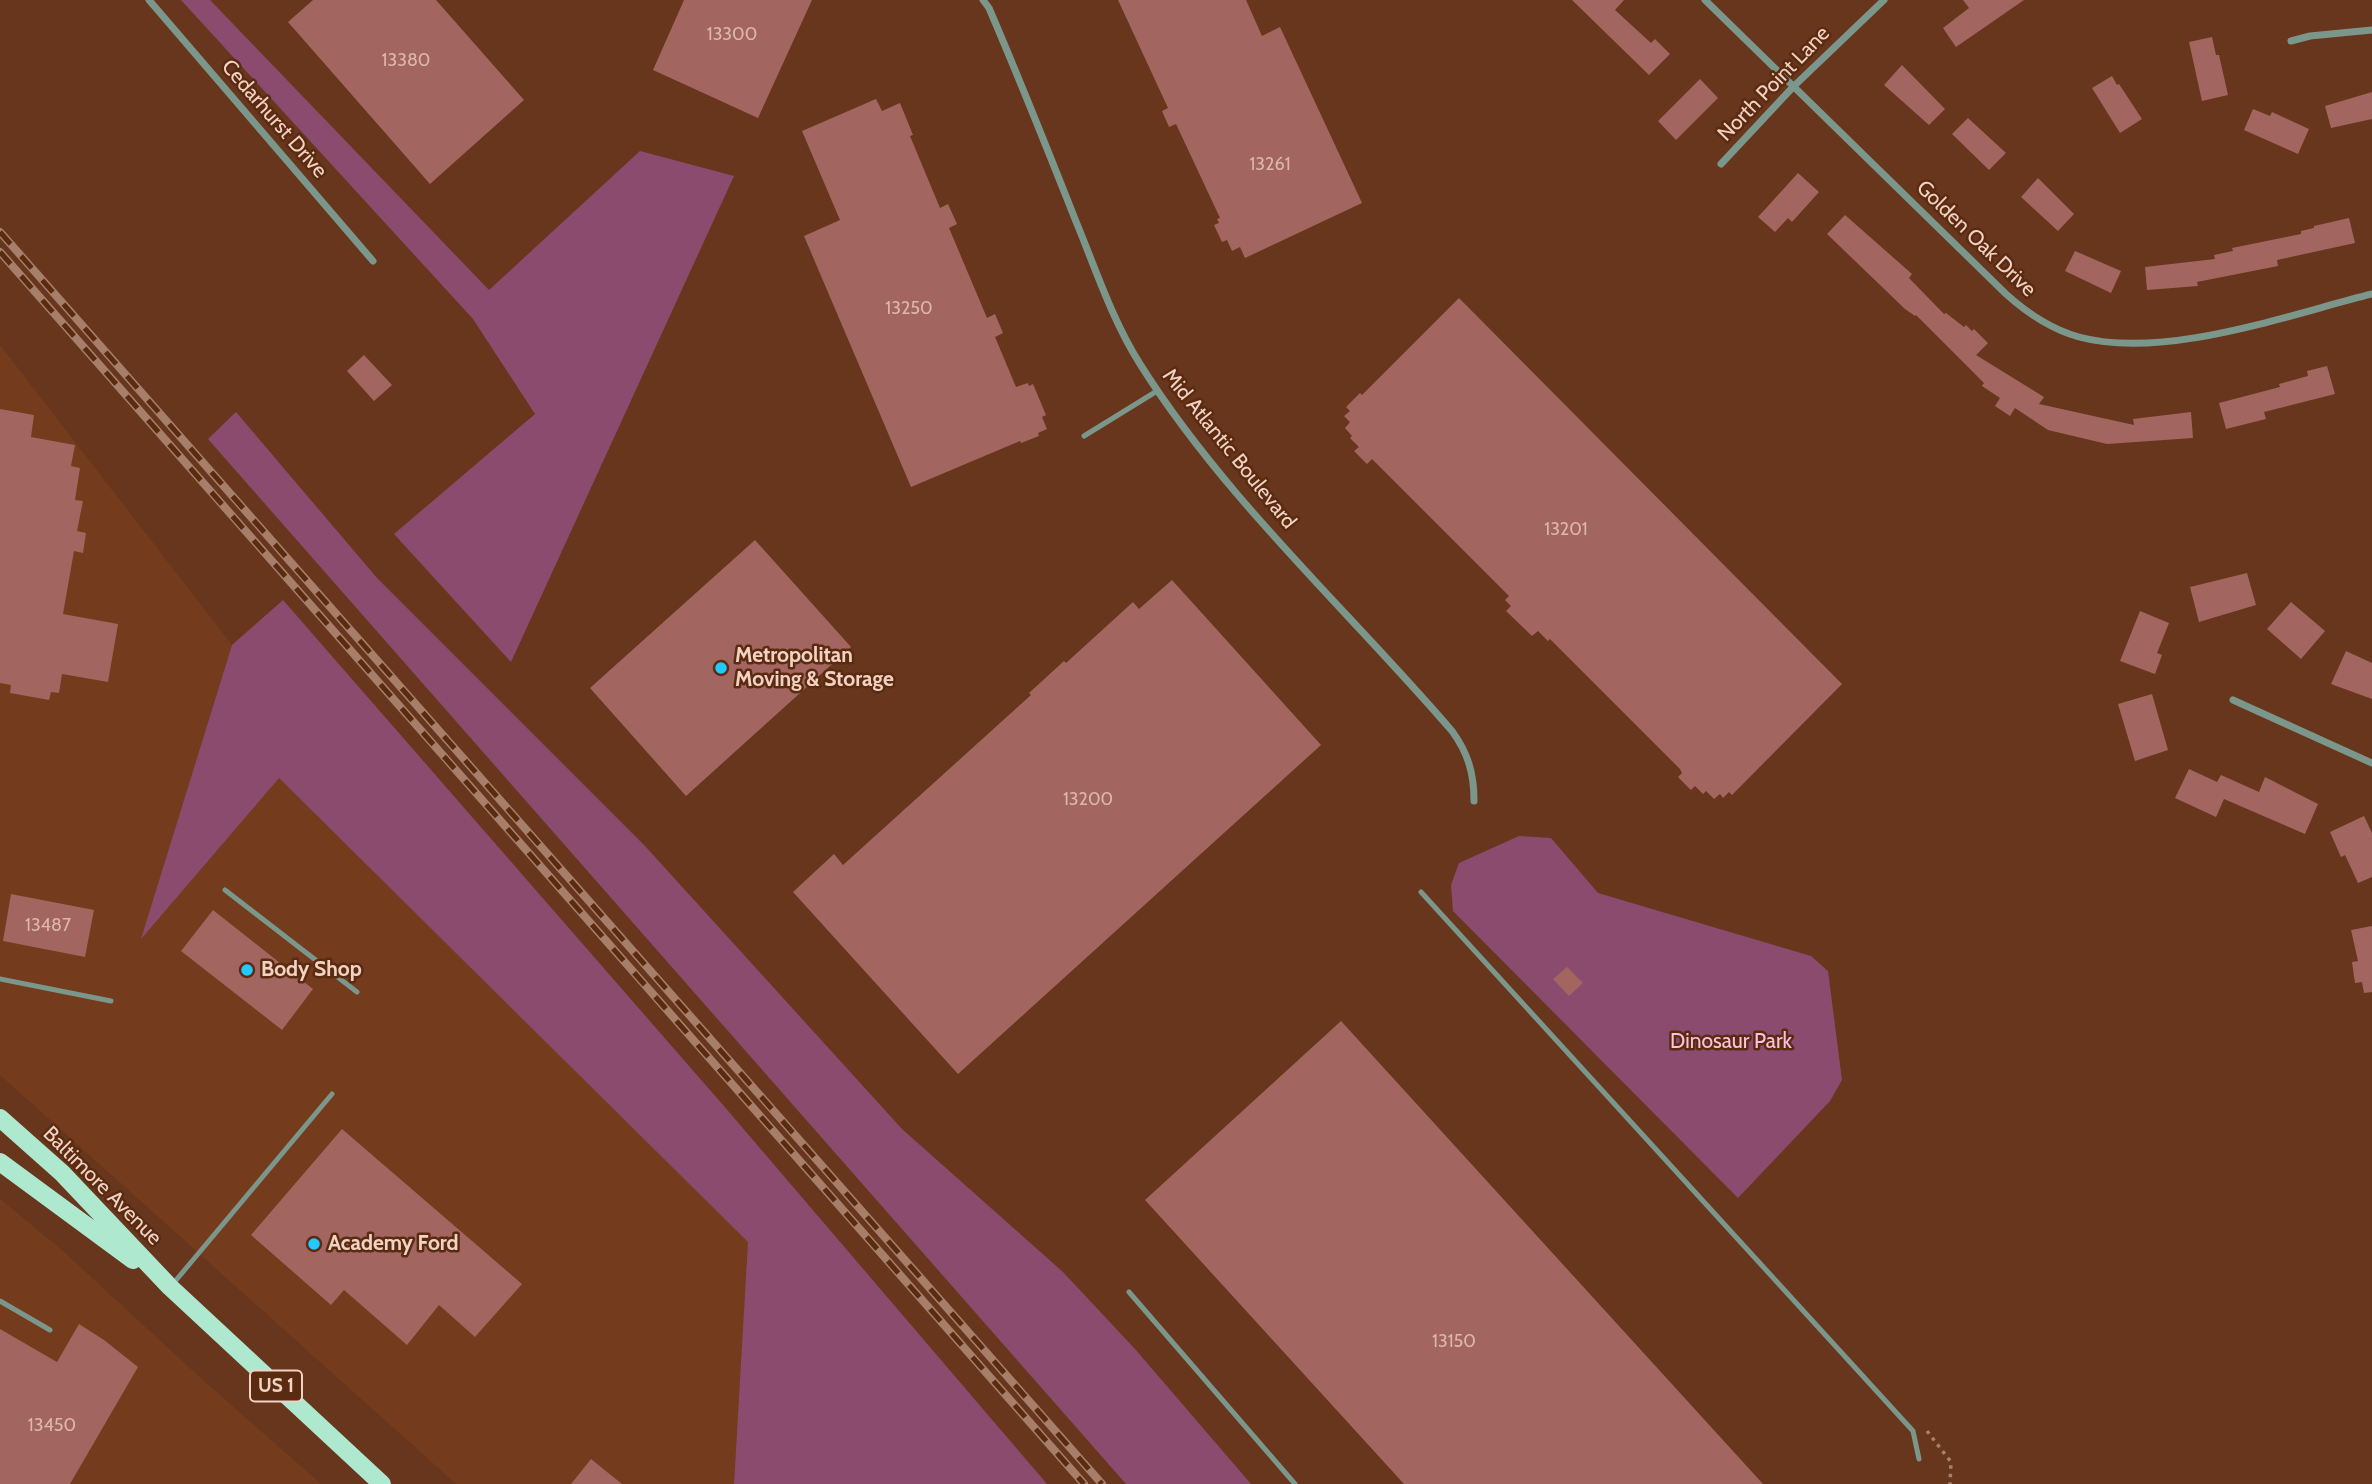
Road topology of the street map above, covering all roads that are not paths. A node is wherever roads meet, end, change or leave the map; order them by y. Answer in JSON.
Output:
{"nodes":[{"id":1,"x":149,"y":0,"type":"edge"},
{"id":2,"x":983,"y":0,"type":"edge"},
{"id":3,"x":1705,"y":0,"type":"edge"},
{"id":4,"x":1884,"y":0,"type":"edge"},
{"id":5,"x":2372,"y":30,"type":"edge"},
{"id":6,"x":2291,"y":41,"type":"dead end"},
{"id":7,"x":1793,"y":87,"type":"junction"},
{"id":8,"x":1721,"y":164,"type":"dead end"},
{"id":9,"x":373,"y":261,"type":"dead end"},
{"id":10,"x":2372,"y":294,"type":"edge"},
{"id":11,"x":1157,"y":391,"type":"junction"},
{"id":12,"x":1084,"y":436,"type":"dead end"},
{"id":13,"x":2233,"y":700,"type":"dead end"},
{"id":14,"x":2372,"y":763,"type":"edge"},
{"id":15,"x":1474,"y":801,"type":"dead end"},
{"id":16,"x":225,"y":890,"type":"dead end"},
{"id":17,"x":1421,"y":892,"type":"dead end"},
{"id":18,"x":0,"y":979,"type":"edge"},
{"id":19,"x":357,"y":992,"type":"dead end"},
{"id":20,"x":111,"y":1001,"type":"dead end"},
{"id":21,"x":332,"y":1094,"type":"dead end"},
{"id":22,"x":0,"y":1118,"type":"edge"},
{"id":23,"x":0,"y":1162,"type":"edge"},
{"id":24,"x":170,"y":1287,"type":"junction"},
{"id":25,"x":1129,"y":1292,"type":"dead end"},
{"id":26,"x":0,"y":1301,"type":"edge"},
{"id":27,"x":50,"y":1330,"type":"dead end"},
{"id":28,"x":1919,"y":1459,"type":"dead end"},
{"id":29,"x":382,"y":1484,"type":"edge"},
{"id":30,"x":1295,"y":1484,"type":"edge"}],
"edges":[{"from":1,"to":9,"type":"street","name":"Cedarhurst Drive"},
{"from":2,"to":11,"type":"street","name":"Mid Atlantic Boulevard"},
{"from":3,"to":7,"type":"street","name":"Golden Oak Drive"},
{"from":4,"to":7,"type":"street","name":"North Point Lane"},
{"from":5,"to":6,"type":"street"},
{"from":7,"to":8,"type":"street","name":"North Point Lane"},
{"from":7,"to":10,"type":"street","name":"Golden Oak Drive"},
{"from":11,"to":12,"type":"lane"},
{"from":11,"to":15,"type":"street","name":"Mid Atlantic Boulevard"},
{"from":13,"to":14,"type":"street"},
{"from":16,"to":19,"type":"lane"},
{"from":17,"to":28,"type":"lane"},
{"from":18,"to":20,"type":"lane"},
{"from":21,"to":24,"type":"lane"},
{"from":22,"to":24,"type":"main road","name":"Baltimore Avenue","number":"US 1"},
{"from":23,"to":24,"type":"main road","name":"Baltimore Avenue","number":"US 1"},
{"from":24,"to":29,"type":"main road","name":"Baltimore Avenue","number":"US 1"},
{"from":25,"to":30,"type":"lane"},
{"from":26,"to":27,"type":"lane"}]}
